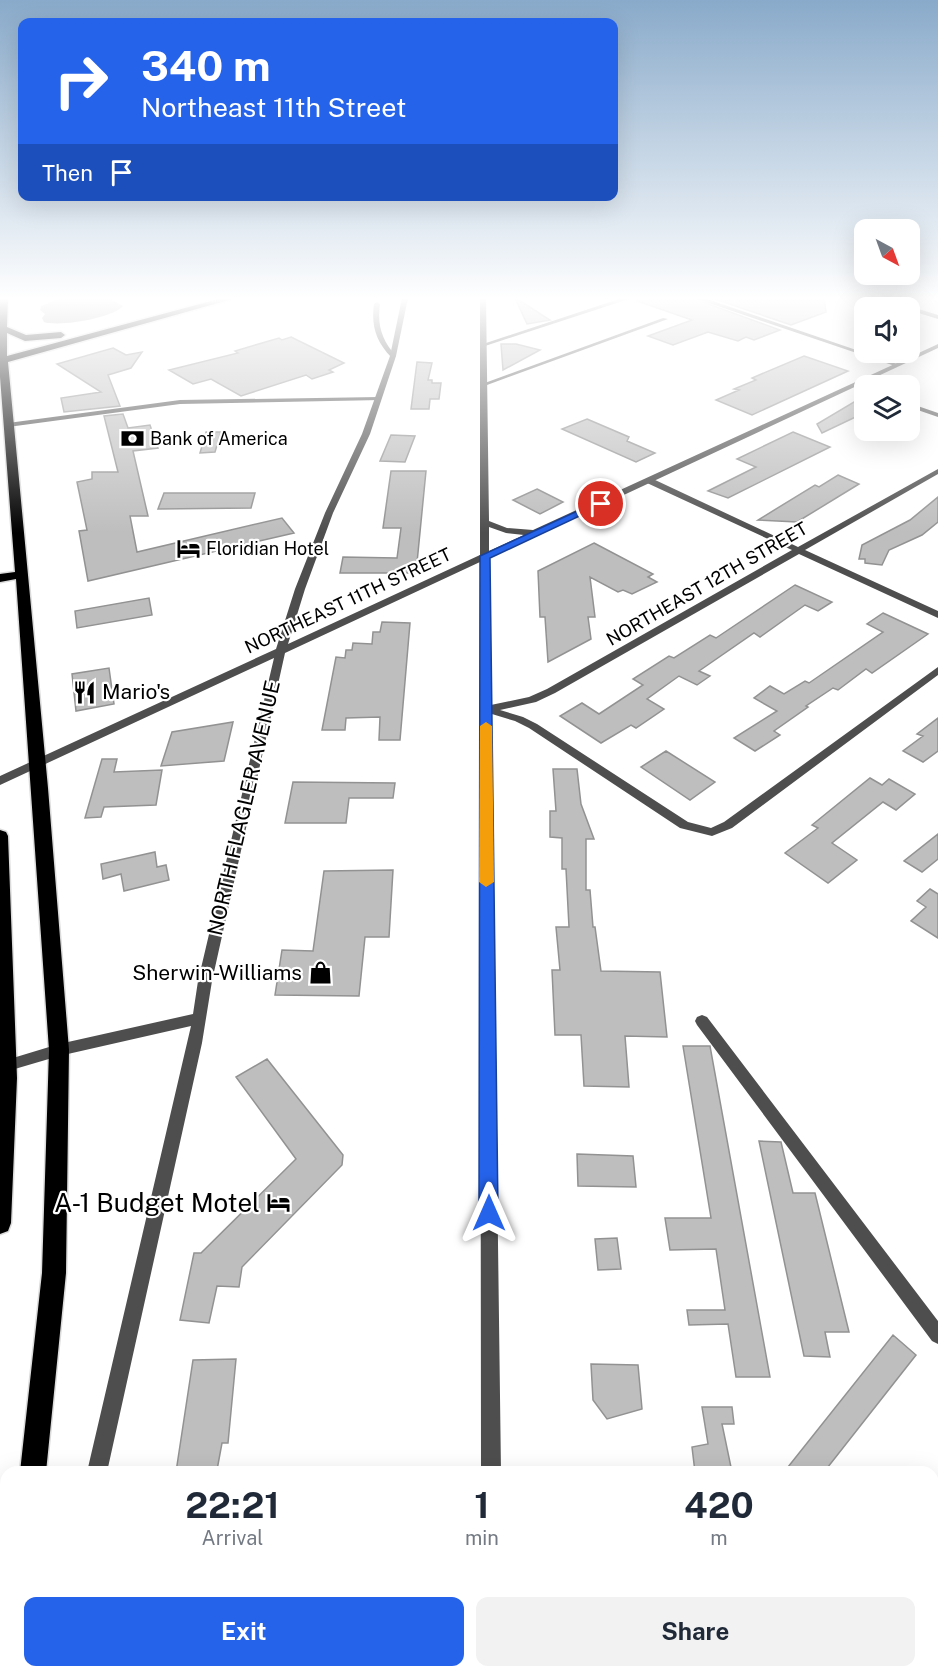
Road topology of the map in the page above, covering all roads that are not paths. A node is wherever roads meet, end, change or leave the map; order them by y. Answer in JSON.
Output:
{"nodes":[{"id":1,"x":3,"y":376,"type":"edge"},
{"id":2,"x":386,"y":376,"type":"edge"},
{"id":3,"x":485,"y":376,"type":"edge"},
{"id":4,"x":507,"y":376,"type":"edge"},
{"id":5,"x":874,"y":376,"type":"edge"},
{"id":6,"x":485,"y":384,"type":"junction"},
{"id":7,"x":853,"y":386,"type":"joint"},
{"id":8,"x":379,"y":399,"type":"junction"},
{"id":9,"x":920,"y":409,"type":"edge"},
{"id":10,"x":938,"y":415,"type":"edge"},
{"id":11,"x":8,"y":425,"type":"junction"},
{"id":12,"x":938,"y":471,"type":"edge"},
{"id":13,"x":650,"y":481,"type":"junction"},
{"id":14,"x":485,"y":523,"type":"junction"},
{"id":15,"x":535,"y":534,"type":"junction"},
{"id":16,"x":798,"y":551,"type":"junction"},
{"id":17,"x":485,"y":556,"type":"junction"},
{"id":18,"x":21,"y":575,"type":"junction"},
{"id":19,"x":0,"y":578,"type":"edge"},
{"id":20,"x":938,"y":615,"type":"edge"},
{"id":21,"x":281,"y":650,"type":"junction"},
{"id":22,"x":938,"y":670,"type":"edge"},
{"id":23,"x":486,"y":709,"type":"junction"},
{"id":24,"x":38,"y":763,"type":"junction"},
{"id":25,"x":0,"y":781,"type":"edge"},
{"id":26,"x":0,"y":836,"type":"edge"},
{"id":27,"x":199,"y":1018,"type":"junction"},
{"id":28,"x":702,"y":1021,"type":"dead end"},
{"id":29,"x":59,"y":1050,"type":"junction"},
{"id":30,"x":8,"y":1065,"type":"junction"},
{"id":31,"x":0,"y":1223,"type":"edge"},
{"id":32,"x":938,"y":1335,"type":"edge"},
{"id":33,"x":34,"y":1466,"type":"edge"},
{"id":34,"x":98,"y":1466,"type":"edge"},
{"id":35,"x":491,"y":1466,"type":"edge"}],
"edges":[{"from":1,"to":11,"type":"highway"},
{"from":2,"to":8,"type":"street","name":"NORTH FLAGLER AVENUE"},
{"from":3,"to":6,"type":"street"},
{"from":4,"to":6,"type":"street"},
{"from":5,"to":7,"type":"street","name":"NORTHEAST 11TH STREET"},
{"from":6,"to":14,"type":"street"},
{"from":7,"to":13,"type":"street","name":"NORTHEAST 11TH STREET"},
{"from":8,"to":11,"type":"street"},
{"from":8,"to":21,"type":"street","name":"NORTH FLAGLER AVENUE"},
{"from":9,"to":10,"type":"street"},
{"from":11,"to":18,"type":"highway"},
{"from":12,"to":16,"type":"street","name":"NORTHEAST 12TH STREET"},
{"from":13,"to":15,"type":"street","name":"NORTHEAST 11TH STREET"},
{"from":13,"to":16,"type":"street"},
{"from":14,"to":15,"type":"street"},
{"from":14,"to":17,"type":"street"},
{"from":15,"to":17,"type":"street","name":"NORTHEAST 11TH STREET"},
{"from":16,"to":20,"type":"street"},
{"from":16,"to":23,"type":"street","name":"NORTHEAST 12TH STREET"},
{"from":17,"to":21,"type":"street","name":"NORTHEAST 11TH STREET"},
{"from":17,"to":23,"type":"street"},
{"from":18,"to":19,"type":"highway"},
{"from":18,"to":24,"type":"highway"},
{"from":21,"to":24,"type":"street","name":"NORTHEAST 11TH STREET"},
{"from":21,"to":27,"type":"street","name":"NORTH FLAGLER AVENUE"},
{"from":22,"to":23,"type":"street"},
{"from":23,"to":35,"type":"street"},
{"from":24,"to":25,"type":"street","name":"NORTHEAST 11TH STREET"},
{"from":24,"to":29,"type":"highway"},
{"from":26,"to":30,"type":"highway"},
{"from":27,"to":29,"type":"street"},
{"from":27,"to":34,"type":"street","name":"NORTH FLAGLER AVENUE"},
{"from":28,"to":32,"type":"street"},
{"from":29,"to":30,"type":"street"},
{"from":29,"to":33,"type":"highway"},
{"from":30,"to":31,"type":"highway"}]}
